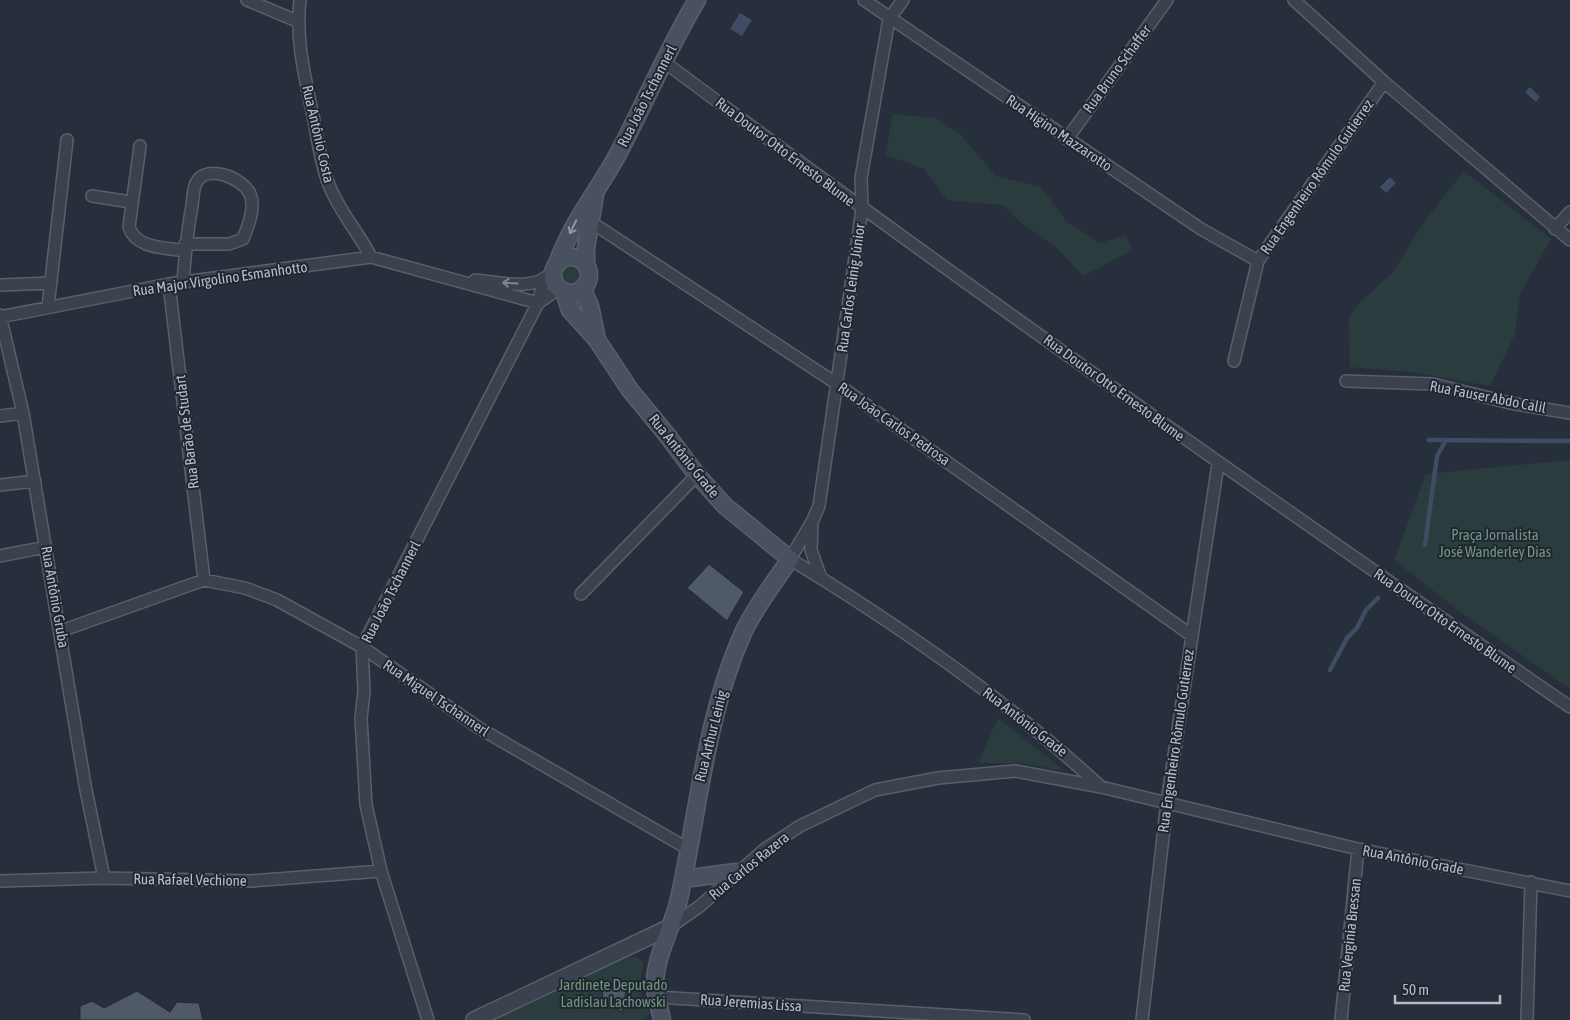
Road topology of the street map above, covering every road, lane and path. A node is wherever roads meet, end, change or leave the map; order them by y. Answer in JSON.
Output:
{"nodes":[{"id":1,"x":247,"y":0,"type":"edge"},
{"id":2,"x":300,"y":0,"type":"edge"},
{"id":3,"x":697,"y":0,"type":"edge"},
{"id":4,"x":864,"y":0,"type":"edge"},
{"id":5,"x":904,"y":0,"type":"edge"},
{"id":6,"x":1167,"y":0,"type":"edge"},
{"id":7,"x":1294,"y":0,"type":"edge"},
{"id":8,"x":889,"y":19,"type":"junction"},
{"id":9,"x":297,"y":21,"type":"junction"},
{"id":10,"x":663,"y":61,"type":"junction"},
{"id":11,"x":1384,"y":82,"type":"junction"},
{"id":12,"x":1067,"y":138,"type":"junction"},
{"id":13,"x":67,"y":140,"type":"dead end"},
{"id":14,"x":140,"y":146,"type":"dead end"},
{"id":15,"x":596,"y":193,"type":"junction"},
{"id":16,"x":92,"y":196,"type":"dead end"},
{"id":17,"x":132,"y":202,"type":"junction"},
{"id":18,"x":862,"y":209,"type":"junction"},
{"id":19,"x":1570,"y":212,"type":"edge"},
{"id":20,"x":591,"y":222,"type":"junction"},
{"id":21,"x":1555,"y":229,"type":"junction"},
{"id":22,"x":1570,"y":240,"type":"edge"},
{"id":23,"x":185,"y":247,"type":"junction"},
{"id":24,"x":371,"y":257,"type":"junction"},
{"id":25,"x":1258,"y":261,"type":"junction"},
{"id":26,"x":586,"y":265,"type":"junction"},
{"id":27,"x":551,"y":271,"type":"junction"},
{"id":28,"x":439,"y":276,"type":"junction"},
{"id":29,"x":183,"y":282,"type":"junction"},
{"id":30,"x":51,"y":283,"type":"junction"},
{"id":31,"x":169,"y":284,"type":"junction"},
{"id":32,"x":0,"y":285,"type":"edge"},
{"id":33,"x":561,"y":290,"type":"junction"},
{"id":34,"x":583,"y":290,"type":"junction"},
{"id":35,"x":538,"y":302,"type":"junction"},
{"id":36,"x":48,"y":307,"type":"junction"},
{"id":37,"x":0,"y":316,"type":"edge"},
{"id":38,"x":597,"y":340,"type":"junction"},
{"id":39,"x":1234,"y":361,"type":"dead end"},
{"id":40,"x":1346,"y":381,"type":"dead end"},
{"id":41,"x":838,"y":384,"type":"junction"},
{"id":42,"x":23,"y":412,"type":"junction"},
{"id":43,"x":1570,"y":412,"type":"edge"},
{"id":44,"x":0,"y":416,"type":"edge"},
{"id":45,"x":1218,"y":464,"type":"junction"},
{"id":46,"x":696,"y":476,"type":"junction"},
{"id":47,"x":35,"y":481,"type":"junction"},
{"id":48,"x":0,"y":485,"type":"edge"},
{"id":49,"x":813,"y":520,"type":"junction"},
{"id":50,"x":46,"y":548,"type":"junction"},
{"id":51,"x":0,"y":556,"type":"edge"},
{"id":52,"x":790,"y":559,"type":"junction"},
{"id":53,"x":821,"y":578,"type":"junction"},
{"id":54,"x":204,"y":580,"type":"junction"},
{"id":55,"x":581,"y":594,"type":"dead end"},
{"id":56,"x":61,"y":631,"type":"junction"},
{"id":57,"x":1191,"y":635,"type":"junction"},
{"id":58,"x":362,"y":647,"type":"junction"},
{"id":59,"x":1570,"y":707,"type":"edge"},
{"id":60,"x":1101,"y":786,"type":"junction"},
{"id":61,"x":1167,"y":802,"type":"junction"},
{"id":62,"x":1358,"y":849,"type":"junction"},
{"id":63,"x":690,"y":850,"type":"junction"},
{"id":64,"x":381,"y":871,"type":"junction"},
{"id":65,"x":736,"y":872,"type":"junction"},
{"id":66,"x":104,"y":878,"type":"junction"},
{"id":67,"x":683,"y":879,"type":"junction"},
{"id":68,"x":0,"y":881,"type":"edge"},
{"id":69,"x":1530,"y":882,"type":"junction"},
{"id":70,"x":1570,"y":891,"type":"edge"},
{"id":71,"x":670,"y":928,"type":"junction"},
{"id":72,"x":656,"y":997,"type":"junction"},
{"id":73,"x":428,"y":1020,"type":"edge"},
{"id":74,"x":474,"y":1020,"type":"edge"},
{"id":75,"x":662,"y":1020,"type":"edge"},
{"id":76,"x":1024,"y":1020,"type":"edge"},
{"id":77,"x":1142,"y":1020,"type":"edge"},
{"id":78,"x":1342,"y":1020,"type":"edge"},
{"id":79,"x":1528,"y":1020,"type":"edge"}],
"edges":[{"from":1,"to":9,"type":"street"},
{"from":2,"to":9,"type":"street","name":"Rua Antônio Costa"},
{"from":3,"to":10,"type":"main road","name":"Rua João Tschannerl"},
{"from":4,"to":8,"type":"street","name":"Rua Higino Mazzarotto"},
{"from":5,"to":8,"type":"street","name":"Rua Carlos Leinig Júnior"},
{"from":6,"to":12,"type":"street","name":"Rua Bruno Schaffer"},
{"from":7,"to":11,"type":"street"},
{"from":8,"to":12,"type":"street","name":"Rua Higino Mazzarotto"},
{"from":8,"to":18,"type":"street","name":"Rua Carlos Leinig Júnior"},
{"from":9,"to":24,"type":"street","name":"Rua Antônio Costa"},
{"from":10,"to":15,"type":"main road","name":"Rua João Tschannerl"},
{"from":10,"to":18,"type":"street","name":"Rua Doutor Otto Ernesto Blume"},
{"from":11,"to":21,"type":"street"},
{"from":11,"to":25,"type":"street","name":"Rua Engenheiro Rômulo Gutierrez"},
{"from":12,"to":25,"type":"street","name":"Rua Higino Mazzarotto"},
{"from":13,"to":30,"type":"street"},
{"from":14,"to":17,"type":"street"},
{"from":15,"to":20,"type":"main road","name":"Rua João Tschannerl"},
{"from":15,"to":27,"type":"main road","name":"Rua João Tschannerl","one_way":true},
{"from":16,"to":17,"type":"street"},
{"from":17,"to":23,"type":"street"},
{"from":18,"to":41,"type":"street","name":"Rua Carlos Leinig Júnior"},
{"from":18,"to":45,"type":"street","name":"Rua Doutor Otto Ernesto Blume"},
{"from":19,"to":21,"type":"street"},
{"from":20,"to":26,"type":"main road","name":"Rua João Tschannerl"},
{"from":20,"to":41,"type":"street","name":"Rua João Carlos Pedrosa"},
{"from":21,"to":22,"type":"street"},
{"from":23,"to":23,"type":"street"},
{"from":23,"to":29,"type":"street"},
{"from":24,"to":28,"type":"street","name":"Rua Major Virgolino Esmanhotto"},
{"from":24,"to":29,"type":"street","name":"Rua Major Virgolino Esmanhotto"},
{"from":25,"to":39,"type":"street","name":"Rua Engenheiro Rômulo Gutierrez"},
{"from":26,"to":27,"type":"main road"},
{"from":26,"to":34,"type":"main road"},
{"from":27,"to":28,"type":"street","name":"Rua Major Virgolino Esmanhotto","one_way":true},
{"from":27,"to":33,"type":"main road"},
{"from":27,"to":35,"type":"street","name":"Rua João Tschannerl"},
{"from":28,"to":35,"type":"street","name":"Rua Major Virgolino Esmanhotto"},
{"from":29,"to":31,"type":"street","name":"Rua Major Virgolino Esmanhotto"},
{"from":30,"to":32,"type":"street"},
{"from":30,"to":36,"type":"street"},
{"from":31,"to":36,"type":"street","name":"Rua Major Virgolino Esmanhotto"},
{"from":31,"to":54,"type":"street","name":"Rua Barão de Studart"},
{"from":33,"to":34,"type":"main road"},
{"from":33,"to":35,"type":"street","name":"Rua João Tschannerl"},
{"from":33,"to":38,"type":"main road","name":"Rua Antônio Grade"},
{"from":34,"to":38,"type":"main road","name":"Rua Antônio Grade"},
{"from":35,"to":58,"type":"street","name":"Rua João Tschannerl"},
{"from":36,"to":37,"type":"street","name":"Rua Major Virgolino Esmanhotto"},
{"from":37,"to":42,"type":"street","name":"Rua Antônio Gruba"},
{"from":38,"to":46,"type":"main road","name":"Rua Antônio Grade"},
{"from":40,"to":43,"type":"street","name":"Rua Fauser Abdo Calil"},
{"from":41,"to":49,"type":"street","name":"Rua Carlos Leinig Júnior"},
{"from":41,"to":57,"type":"street","name":"Rua João Carlos Pedrosa"},
{"from":42,"to":44,"type":"street"},
{"from":42,"to":47,"type":"street","name":"Rua Antônio Gruba"},
{"from":45,"to":57,"type":"street","name":"Rua Engenheiro Rômulo Gutierrez"},
{"from":45,"to":59,"type":"street","name":"Rua Doutor Otto Ernesto Blume"},
{"from":46,"to":52,"type":"main road","name":"Rua Antônio Grade"},
{"from":46,"to":55,"type":"street"},
{"from":47,"to":48,"type":"street"},
{"from":47,"to":50,"type":"street","name":"Rua Antônio Gruba"},
{"from":49,"to":52,"type":"street","name":"Rua Carlos Leinig Júnior"},
{"from":49,"to":53,"type":"street","name":"Rua Carlos Leinig Júnior"},
{"from":50,"to":51,"type":"street"},
{"from":50,"to":56,"type":"street","name":"Rua Antônio Gruba"},
{"from":52,"to":53,"type":"street","name":"Rua Antônio Grade"},
{"from":52,"to":63,"type":"main road","name":"Rua Arthur Leinig"},
{"from":53,"to":60,"type":"street","name":"Rua Antônio Grade"},
{"from":54,"to":56,"type":"street"},
{"from":54,"to":58,"type":"street","name":"Rua Miguel Tschannerl"},
{"from":56,"to":66,"type":"street","name":"Rua Antônio Gruba"},
{"from":57,"to":61,"type":"street","name":"Rua Engenheiro Rômulo Gutierrez"},
{"from":58,"to":63,"type":"street","name":"Rua Miguel Tschannerl"},
{"from":58,"to":64,"type":"street","name":"Rua João Tschannerl"},
{"from":60,"to":61,"type":"street","name":"Rua Antônio Grade"},
{"from":60,"to":65,"type":"street","name":"Rua Carlos Razera"},
{"from":61,"to":62,"type":"street","name":"Rua Antônio Grade"},
{"from":61,"to":77,"type":"street","name":"Rua Engenheiro Rômulo Gutierrez"},
{"from":62,"to":69,"type":"street","name":"Rua Antônio Grade"},
{"from":62,"to":78,"type":"street","name":"Rua Verginia Bressan"},
{"from":63,"to":67,"type":"main road","name":"Rua Arthur Leinig"},
{"from":64,"to":66,"type":"street","name":"Rua Rafael Vechione"},
{"from":64,"to":73,"type":"street","name":"Rua João Tschannerl"},
{"from":65,"to":67,"type":"main road"},
{"from":65,"to":71,"type":"street","name":"Rua Carlos Razera"},
{"from":66,"to":68,"type":"street","name":"Rua Rafael Vechione"},
{"from":67,"to":71,"type":"main road","name":"Rua Arthur Leinig"},
{"from":69,"to":70,"type":"street","name":"Rua Antônio Grade"},
{"from":69,"to":79,"type":"street"},
{"from":71,"to":72,"type":"main road","name":"Rua Arthur Leinig"},
{"from":71,"to":74,"type":"street","name":"Rua Carlos Razera"},
{"from":72,"to":75,"type":"main road","name":"Rua Arthur Leinig"},
{"from":72,"to":76,"type":"street","name":"Rua Jeremias Lissa"}]}
